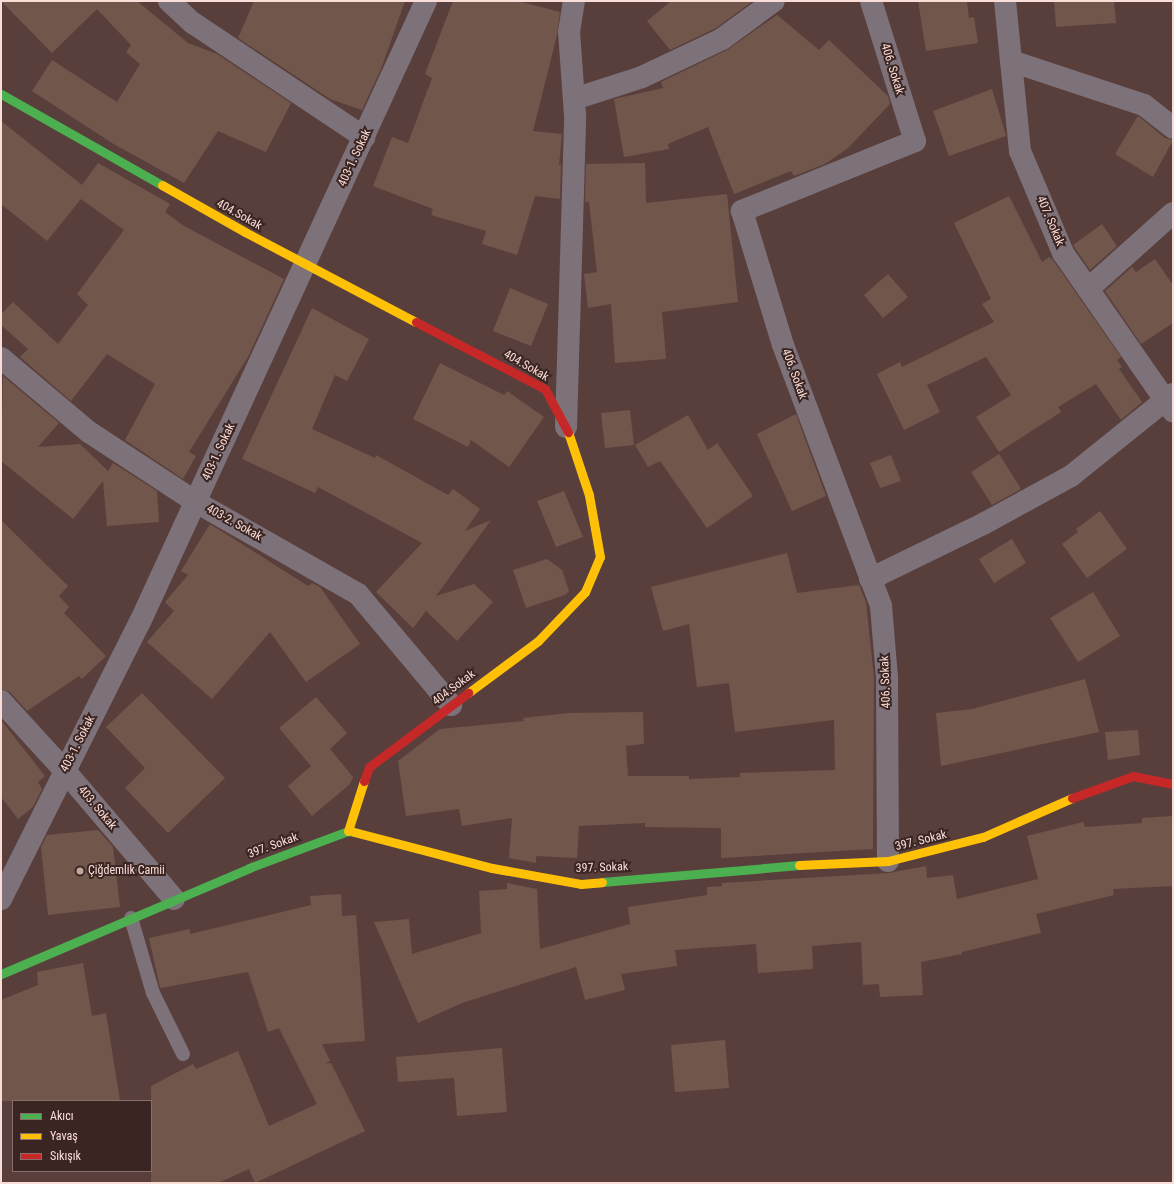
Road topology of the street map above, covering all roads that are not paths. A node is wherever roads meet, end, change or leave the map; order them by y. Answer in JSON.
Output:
{"nodes":[{"id":1,"x":169,"y":1,"type":"edge"},
{"id":2,"x":426,"y":1,"type":"edge"},
{"id":3,"x":774,"y":1,"type":"edge"},
{"id":4,"x":871,"y":1,"type":"edge"},
{"id":5,"x":1005,"y":1,"type":"edge"},
{"id":6,"x":570,"y":2,"type":"edge"},
{"id":7,"x":1012,"y":61,"type":"junction"},
{"id":8,"x":1,"y":94,"type":"edge"},
{"id":9,"x":574,"y":99,"type":"junction"},
{"id":10,"x":1173,"y":128,"type":"edge"},
{"id":11,"x":364,"y":137,"type":"junction"},
{"id":12,"x":1173,"y":213,"type":"edge"},
{"id":13,"x":306,"y":264,"type":"junction"},
{"id":14,"x":1088,"y":289,"type":"junction"},
{"id":15,"x":1,"y":358,"type":"edge"},
{"id":16,"x":1171,"y":402,"type":"edge"},
{"id":17,"x":566,"y":427,"type":"junction"},
{"id":18,"x":196,"y":502,"type":"junction"},
{"id":19,"x":870,"y":579,"type":"junction"},
{"id":20,"x":1,"y":701,"type":"edge"},
{"id":21,"x":451,"y":705,"type":"junction"},
{"id":22,"x":65,"y":771,"type":"junction"},
{"id":23,"x":1173,"y":784,"type":"edge"},
{"id":24,"x":348,"y":831,"type":"junction"},
{"id":25,"x":888,"y":861,"type":"junction"},
{"id":26,"x":1,"y":899,"type":"edge"},
{"id":27,"x":174,"y":900,"type":"junction"},
{"id":28,"x":131,"y":918,"type":"junction"},
{"id":29,"x":1,"y":974,"type":"edge"},
{"id":30,"x":183,"y":1054,"type":"dead end"}],
"edges":[{"from":1,"to":11,"type":"street"},
{"from":2,"to":11,"type":"street","name":"403-1. Sokak"},
{"from":3,"to":9,"type":"street"},
{"from":4,"to":19,"type":"street","name":"406. Sokak"},
{"from":5,"to":7,"type":"street","name":"407. Sokak"},
{"from":6,"to":9,"type":"street"},
{"from":7,"to":10,"type":"street"},
{"from":7,"to":14,"type":"street","name":"407. Sokak"},
{"from":8,"to":13,"type":"street","name":"404.Sokak"},
{"from":9,"to":17,"type":"street"},
{"from":11,"to":13,"type":"street","name":"403-1. Sokak"},
{"from":12,"to":14,"type":"street"},
{"from":13,"to":17,"type":"street","name":"404.Sokak"},
{"from":13,"to":18,"type":"street","name":"403-1. Sokak"},
{"from":14,"to":16,"type":"street","name":"407. Sokak"},
{"from":15,"to":18,"type":"street","name":"403-2. Sokak"},
{"from":16,"to":19,"type":"street"},
{"from":17,"to":21,"type":"street","name":"404.Sokak"},
{"from":18,"to":21,"type":"street","name":"403-2. Sokak"},
{"from":18,"to":22,"type":"street","name":"403-1. Sokak"},
{"from":19,"to":25,"type":"street","name":"406. Sokak"},
{"from":20,"to":22,"type":"street","name":"403. Sokak"},
{"from":21,"to":24,"type":"street","name":"404.Sokak"},
{"from":22,"to":26,"type":"street","name":"403-1. Sokak"},
{"from":22,"to":27,"type":"street","name":"403. Sokak"},
{"from":23,"to":25,"type":"street","name":"397. Sokak"},
{"from":24,"to":25,"type":"street","name":"397. Sokak"},
{"from":24,"to":27,"type":"street","name":"397. Sokak"},
{"from":27,"to":28,"type":"street","name":"397. Sokak"},
{"from":28,"to":29,"type":"street","name":"397. Sokak"},
{"from":28,"to":30,"type":"lane"}]}
